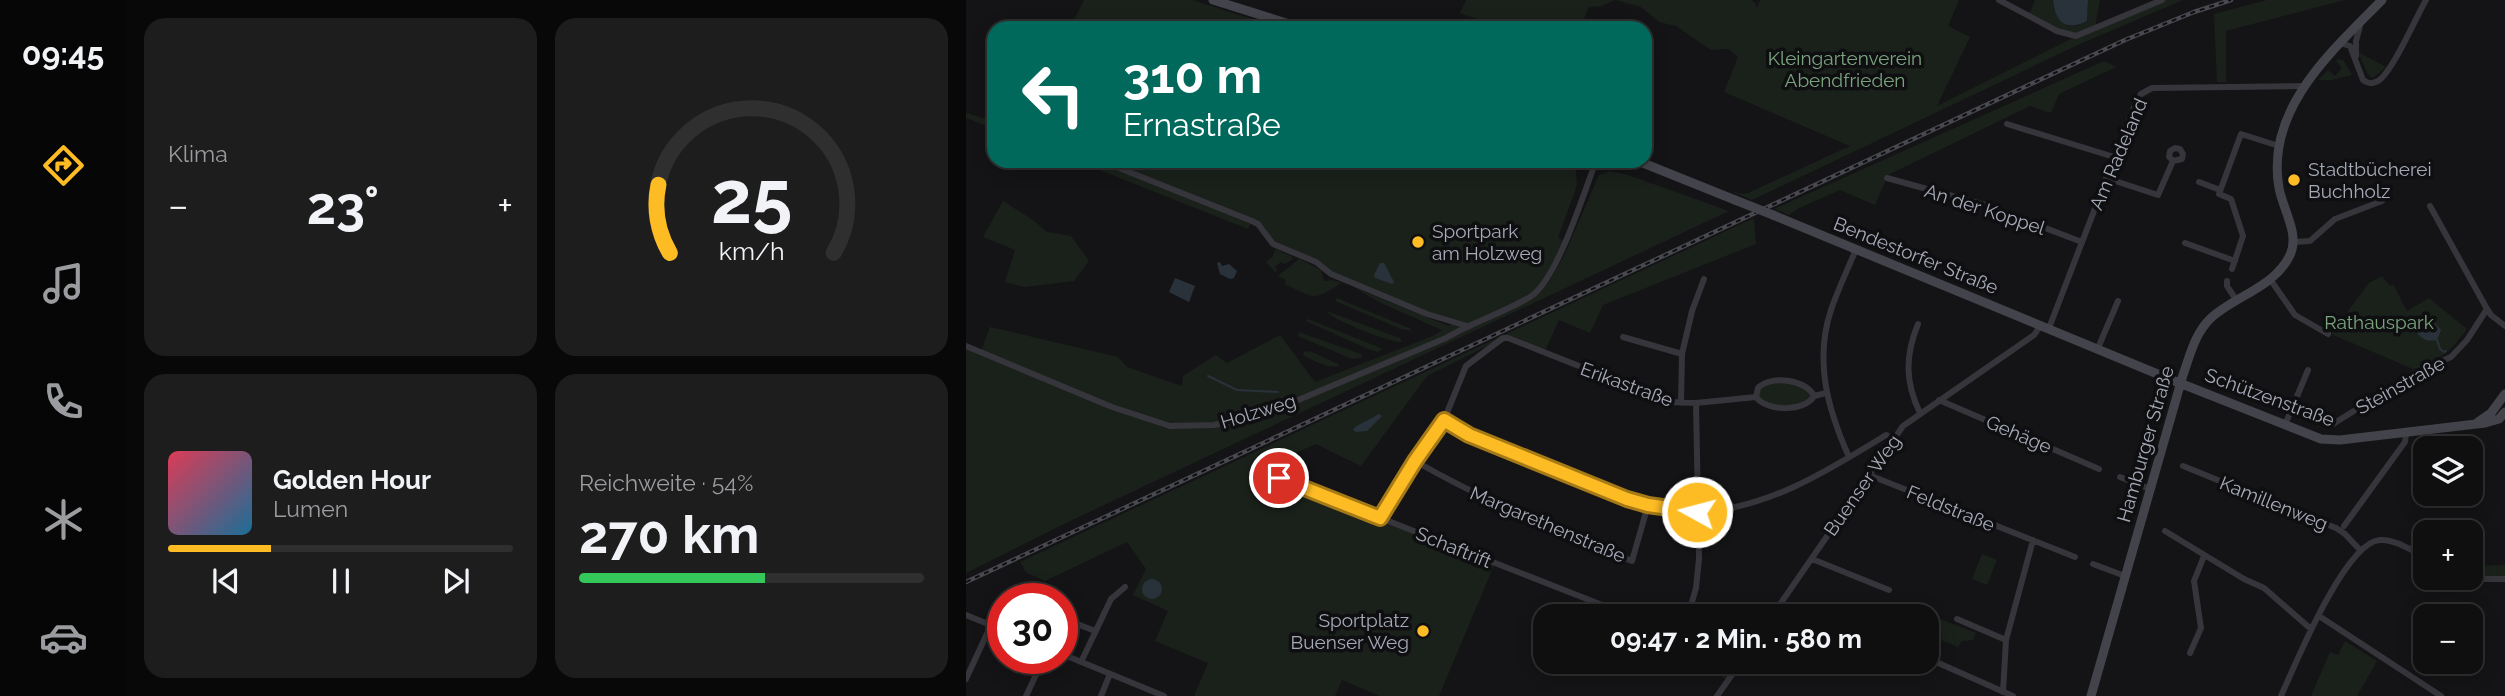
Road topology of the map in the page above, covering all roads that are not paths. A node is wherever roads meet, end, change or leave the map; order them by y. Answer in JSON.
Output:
{"nodes":[{"id":1,"x":1213,"y":0,"type":"edge"},
{"id":2,"x":1999,"y":0,"type":"edge"},
{"id":3,"x":2162,"y":0,"type":"edge"},
{"id":4,"x":2382,"y":0,"type":"edge"},
{"id":5,"x":2426,"y":0,"type":"edge"},
{"id":6,"x":1280,"y":21,"type":"edge"},
{"id":7,"x":2362,"y":21,"type":"junction"},
{"id":8,"x":2340,"y":43,"type":"junction"},
{"id":9,"x":2356,"y":62,"type":"junction"},
{"id":10,"x":2304,"y":86,"type":"junction"},
{"id":11,"x":2007,"y":124,"type":"dead end"},
{"id":12,"x":2279,"y":146,"type":"junction"},
{"id":13,"x":2115,"y":157,"type":"junction"},
{"id":14,"x":2173,"y":161,"type":"dead end"},
{"id":15,"x":1652,"y":167,"type":"edge"},
{"id":16,"x":1119,"y":168,"type":"edge"},
{"id":17,"x":1593,"y":168,"type":"edge"},
{"id":18,"x":1887,"y":178,"type":"dead end"},
{"id":19,"x":2106,"y":178,"type":"junction"},
{"id":20,"x":2199,"y":182,"type":"dead end"},
{"id":21,"x":2220,"y":190,"type":"junction"},
{"id":22,"x":2382,"y":201,"type":"dead end"},
{"id":23,"x":2430,"y":206,"type":"dead end"},
{"id":24,"x":2082,"y":242,"type":"junction"},
{"id":25,"x":2294,"y":242,"type":"junction"},
{"id":26,"x":2185,"y":243,"type":"dead end"},
{"id":27,"x":1856,"y":249,"type":"junction"},
{"id":28,"x":2235,"y":261,"type":"junction"},
{"id":29,"x":2232,"y":269,"type":"dead end"},
{"id":30,"x":1704,"y":279,"type":"dead end"},
{"id":31,"x":2270,"y":279,"type":"junction"},
{"id":32,"x":2227,"y":281,"type":"dead end"},
{"id":33,"x":2118,"y":301,"type":"dead end"},
{"id":34,"x":2237,"y":301,"type":"junction"},
{"id":35,"x":2487,"y":309,"type":"junction"},
{"id":36,"x":1918,"y":324,"type":"dead end"},
{"id":37,"x":1466,"y":326,"type":"junction"},
{"id":38,"x":2045,"y":326,"type":"junction"},
{"id":39,"x":2505,"y":326,"type":"edge"},
{"id":40,"x":2328,"y":334,"type":"dead end"},
{"id":41,"x":1623,"y":337,"type":"dead end"},
{"id":42,"x":966,"y":346,"type":"edge"},
{"id":43,"x":2098,"y":348,"type":"junction"},
{"id":44,"x":1682,"y":354,"type":"junction"},
{"id":45,"x":2308,"y":370,"type":"dead end"},
{"id":46,"x":2180,"y":383,"type":"junction"},
{"id":47,"x":1826,"y":393,"type":"junction"},
{"id":48,"x":2505,"y":394,"type":"edge"},
{"id":49,"x":1814,"y":396,"type":"junction"},
{"id":50,"x":1756,"y":397,"type":"junction"},
{"id":51,"x":1939,"y":400,"type":"junction"},
{"id":52,"x":1681,"y":403,"type":"junction"},
{"id":53,"x":1696,"y":403,"type":"junction"},
{"id":54,"x":2503,"y":412,"type":"edge"},
{"id":55,"x":1920,"y":413,"type":"junction"},
{"id":56,"x":1444,"y":420,"type":"junction"},
{"id":57,"x":2333,"y":424,"type":"dead end"},
{"id":58,"x":2285,"y":425,"type":"junction"},
{"id":59,"x":2406,"y":433,"type":"junction"},
{"id":60,"x":1895,"y":438,"type":"junction"},
{"id":61,"x":1849,"y":457,"type":"junction"},
{"id":62,"x":1415,"y":461,"type":"junction"},
{"id":63,"x":2183,"y":466,"type":"dead end"},
{"id":64,"x":2099,"y":469,"type":"dead end"},
{"id":65,"x":1869,"y":475,"type":"junction"},
{"id":66,"x":2120,"y":477,"type":"dead end"},
{"id":67,"x":1279,"y":478,"type":"dead end"},
{"id":68,"x":2150,"y":489,"type":"junction"},
{"id":69,"x":1648,"y":505,"type":"junction"},
{"id":70,"x":1697,"y":512,"type":"junction"},
{"id":71,"x":1380,"y":518,"type":"junction"},
{"id":72,"x":2344,"y":526,"type":"dead end"},
{"id":73,"x":2165,"y":531,"type":"dead end"},
{"id":74,"x":2033,"y":540,"type":"junction"},
{"id":75,"x":2360,"y":550,"type":"junction"},
{"id":76,"x":2413,"y":551,"type":"edge"},
{"id":77,"x":2204,"y":556,"type":"junction"},
{"id":78,"x":2076,"y":557,"type":"dead end"},
{"id":79,"x":1812,"y":559,"type":"junction"},
{"id":80,"x":2093,"y":564,"type":"dead end"},
{"id":81,"x":2125,"y":576,"type":"junction"},
{"id":82,"x":2483,"y":578,"type":"edge"},
{"id":83,"x":2505,"y":579,"type":"edge"},
{"id":84,"x":1125,"y":587,"type":"dead end"},
{"id":85,"x":1889,"y":590,"type":"dead end"},
{"id":86,"x":1599,"y":604,"type":"edge"},
{"id":87,"x":1691,"y":604,"type":"edge"},
{"id":88,"x":1780,"y":604,"type":"edge"},
{"id":89,"x":966,"y":615,"type":"edge"},
{"id":90,"x":2319,"y":616,"type":"junction"},
{"id":91,"x":1957,"y":619,"type":"dead end"},
{"id":92,"x":987,"y":624,"type":"edge"},
{"id":93,"x":1078,"y":624,"type":"edge"},
{"id":94,"x":2311,"y":629,"type":"junction"},
{"id":95,"x":1095,"y":631,"type":"junction"},
{"id":96,"x":987,"y":632,"type":"edge"},
{"id":97,"x":2006,"y":640,"type":"junction"},
{"id":98,"x":2190,"y":653,"type":"dead end"},
{"id":99,"x":1078,"y":661,"type":"edge"},
{"id":100,"x":1081,"y":662,"type":"junction"},
{"id":101,"x":1939,"y":663,"type":"edge"},
{"id":102,"x":1036,"y":674,"type":"edge"},
{"id":103,"x":1110,"y":674,"type":"junction"},
{"id":104,"x":1733,"y":674,"type":"edge"},
{"id":105,"x":966,"y":680,"type":"edge"},
{"id":106,"x":2003,"y":692,"type":"junction"},
{"id":107,"x":1026,"y":696,"type":"edge"},
{"id":108,"x":1101,"y":696,"type":"edge"},
{"id":109,"x":1164,"y":696,"type":"edge"},
{"id":110,"x":1717,"y":696,"type":"edge"},
{"id":111,"x":2013,"y":696,"type":"edge"},
{"id":112,"x":2091,"y":696,"type":"edge"},
{"id":113,"x":2281,"y":696,"type":"edge"},
{"id":114,"x":2441,"y":696,"type":"edge"}],
"edges":[{"from":1,"to":6,"type":"street"},
{"from":2,"to":3,"type":"street"},
{"from":4,"to":7,"type":"street"},
{"from":5,"to":9,"type":"street"},
{"from":7,"to":8,"type":"street"},
{"from":7,"to":9,"type":"street"},
{"from":8,"to":9,"type":"street"},
{"from":8,"to":10,"type":"street"},
{"from":10,"to":12,"type":"street"},
{"from":10,"to":13,"type":"street","name":"Am Radeland"},
{"from":11,"to":13,"type":"street"},
{"from":12,"to":21,"type":"street"},
{"from":12,"to":25,"type":"street"},
{"from":13,"to":19,"type":"street","name":"Am Radeland"},
{"from":14,"to":19,"type":"street"},
{"from":15,"to":27,"type":"street","name":"Bendestorfer Straße","bridge":true},
{"from":16,"to":37,"type":"street"},
{"from":17,"to":37,"type":"street","name":"Holzweg"},
{"from":18,"to":24,"type":"street","name":"An der Koppel"},
{"from":19,"to":24,"type":"street","name":"Am Radeland"},
{"from":20,"to":21,"type":"street"},
{"from":21,"to":28,"type":"street"},
{"from":22,"to":25,"type":"street"},
{"from":23,"to":35,"type":"street"},
{"from":24,"to":38,"type":"street","name":"Am Radeland"},
{"from":25,"to":31,"type":"street","name":"Hamburger Straße"},
{"from":26,"to":28,"type":"street"},
{"from":27,"to":38,"type":"street","name":"Bendestorfer Straße"},
{"from":27,"to":47,"type":"street"},
{"from":28,"to":29,"type":"street"},
{"from":30,"to":44,"type":"street"},
{"from":31,"to":34,"type":"street","name":"Hamburger Straße"},
{"from":31,"to":40,"type":"street"},
{"from":32,"to":34,"type":"street"},
{"from":33,"to":43,"type":"street"},
{"from":34,"to":46,"type":"street","name":"Hamburger Straße"},
{"from":35,"to":39,"type":"street"},
{"from":35,"to":57,"type":"street","name":"Steinstraße"},
{"from":36,"to":55,"type":"street"},
{"from":37,"to":42,"type":"street","name":"Holzweg"},
{"from":38,"to":43,"type":"street","name":"Bendestorfer Straße"},
{"from":38,"to":51,"type":"street","name":"Buenser Weg"},
{"from":41,"to":44,"type":"street"},
{"from":43,"to":46,"type":"street","name":"Bendestorfer Straße"},
{"from":44,"to":52,"type":"street"},
{"from":45,"to":58,"type":"street"},
{"from":46,"to":58,"type":"street","name":"Schützenstraße"},
{"from":46,"to":68,"type":"street","name":"Hamburger Straße"},
{"from":47,"to":49,"type":"street","name":"Erikastraße"},
{"from":47,"to":61,"type":"street"},
{"from":48,"to":54,"type":"street","name":"Schützenstraße"},
{"from":49,"to":50,"type":"street","name":"Erikastraße"},
{"from":49,"to":50,"type":"street","name":"Erikastraße"},
{"from":50,"to":53,"type":"street","name":"Erikastraße"},
{"from":51,"to":55,"type":"street","name":"Buenser Weg"},
{"from":51,"to":64,"type":"street","name":"Gehäge"},
{"from":52,"to":53,"type":"street","name":"Erikastraße"},
{"from":52,"to":56,"type":"street","name":"Erikastraße"},
{"from":53,"to":70,"type":"street"},
{"from":54,"to":59,"type":"street","name":"Schützenstraße"},
{"from":55,"to":60,"type":"street","name":"Buenser Weg"},
{"from":56,"to":62,"type":"street"},
{"from":56,"to":69,"type":"street"},
{"from":58,"to":59,"type":"street","name":"Schützenstraße"},
{"from":59,"to":72,"type":"street"},
{"from":60,"to":61,"type":"street"},
{"from":60,"to":65,"type":"street","name":"Buenser Weg"},
{"from":61,"to":70,"type":"street"},
{"from":62,"to":69,"type":"street","name":"Margarethenstraße"},
{"from":62,"to":71,"type":"street"},
{"from":63,"to":75,"type":"street","name":"Kamillenweg"},
{"from":65,"to":74,"type":"street","name":"Feldstraße"},
{"from":65,"to":79,"type":"street","name":"Buenser Weg"},
{"from":66,"to":68,"type":"street"},
{"from":67,"to":71,"type":"street","name":"Schaftrift"},
{"from":68,"to":81,"type":"street","name":"Hamburger Straße"},
{"from":69,"to":70,"type":"street"},
{"from":70,"to":87,"type":"street"},
{"from":71,"to":86,"type":"street","name":"Schaftrift"},
{"from":73,"to":77,"type":"street"},
{"from":74,"to":78,"type":"street","name":"Feldstraße"},
{"from":74,"to":97,"type":"street"},
{"from":75,"to":76,"type":"street"},
{"from":75,"to":90,"type":"street"},
{"from":77,"to":94,"type":"street"},
{"from":77,"to":98,"type":"street"},
{"from":79,"to":85,"type":"street"},
{"from":79,"to":88,"type":"street","name":"Buenser Weg"},
{"from":80,"to":81,"type":"street"},
{"from":81,"to":112,"type":"street","name":"Hamburger Straße"},
{"from":82,"to":83,"type":"street"},
{"from":84,"to":95,"type":"street"},
{"from":89,"to":92,"type":"street"},
{"from":90,"to":94,"type":"street"},
{"from":90,"to":114,"type":"street"},
{"from":91,"to":97,"type":"street"},
{"from":93,"to":95,"type":"street"},
{"from":94,"to":113,"type":"street"},
{"from":95,"to":100,"type":"street"},
{"from":96,"to":105,"type":"street"},
{"from":97,"to":106,"type":"street"},
{"from":99,"to":100,"type":"street"},
{"from":100,"to":103,"type":"street"},
{"from":101,"to":106,"type":"street"},
{"from":102,"to":107,"type":"street"},
{"from":103,"to":108,"type":"street"},
{"from":103,"to":109,"type":"street"},
{"from":104,"to":110,"type":"street"},
{"from":106,"to":111,"type":"street"}]}
